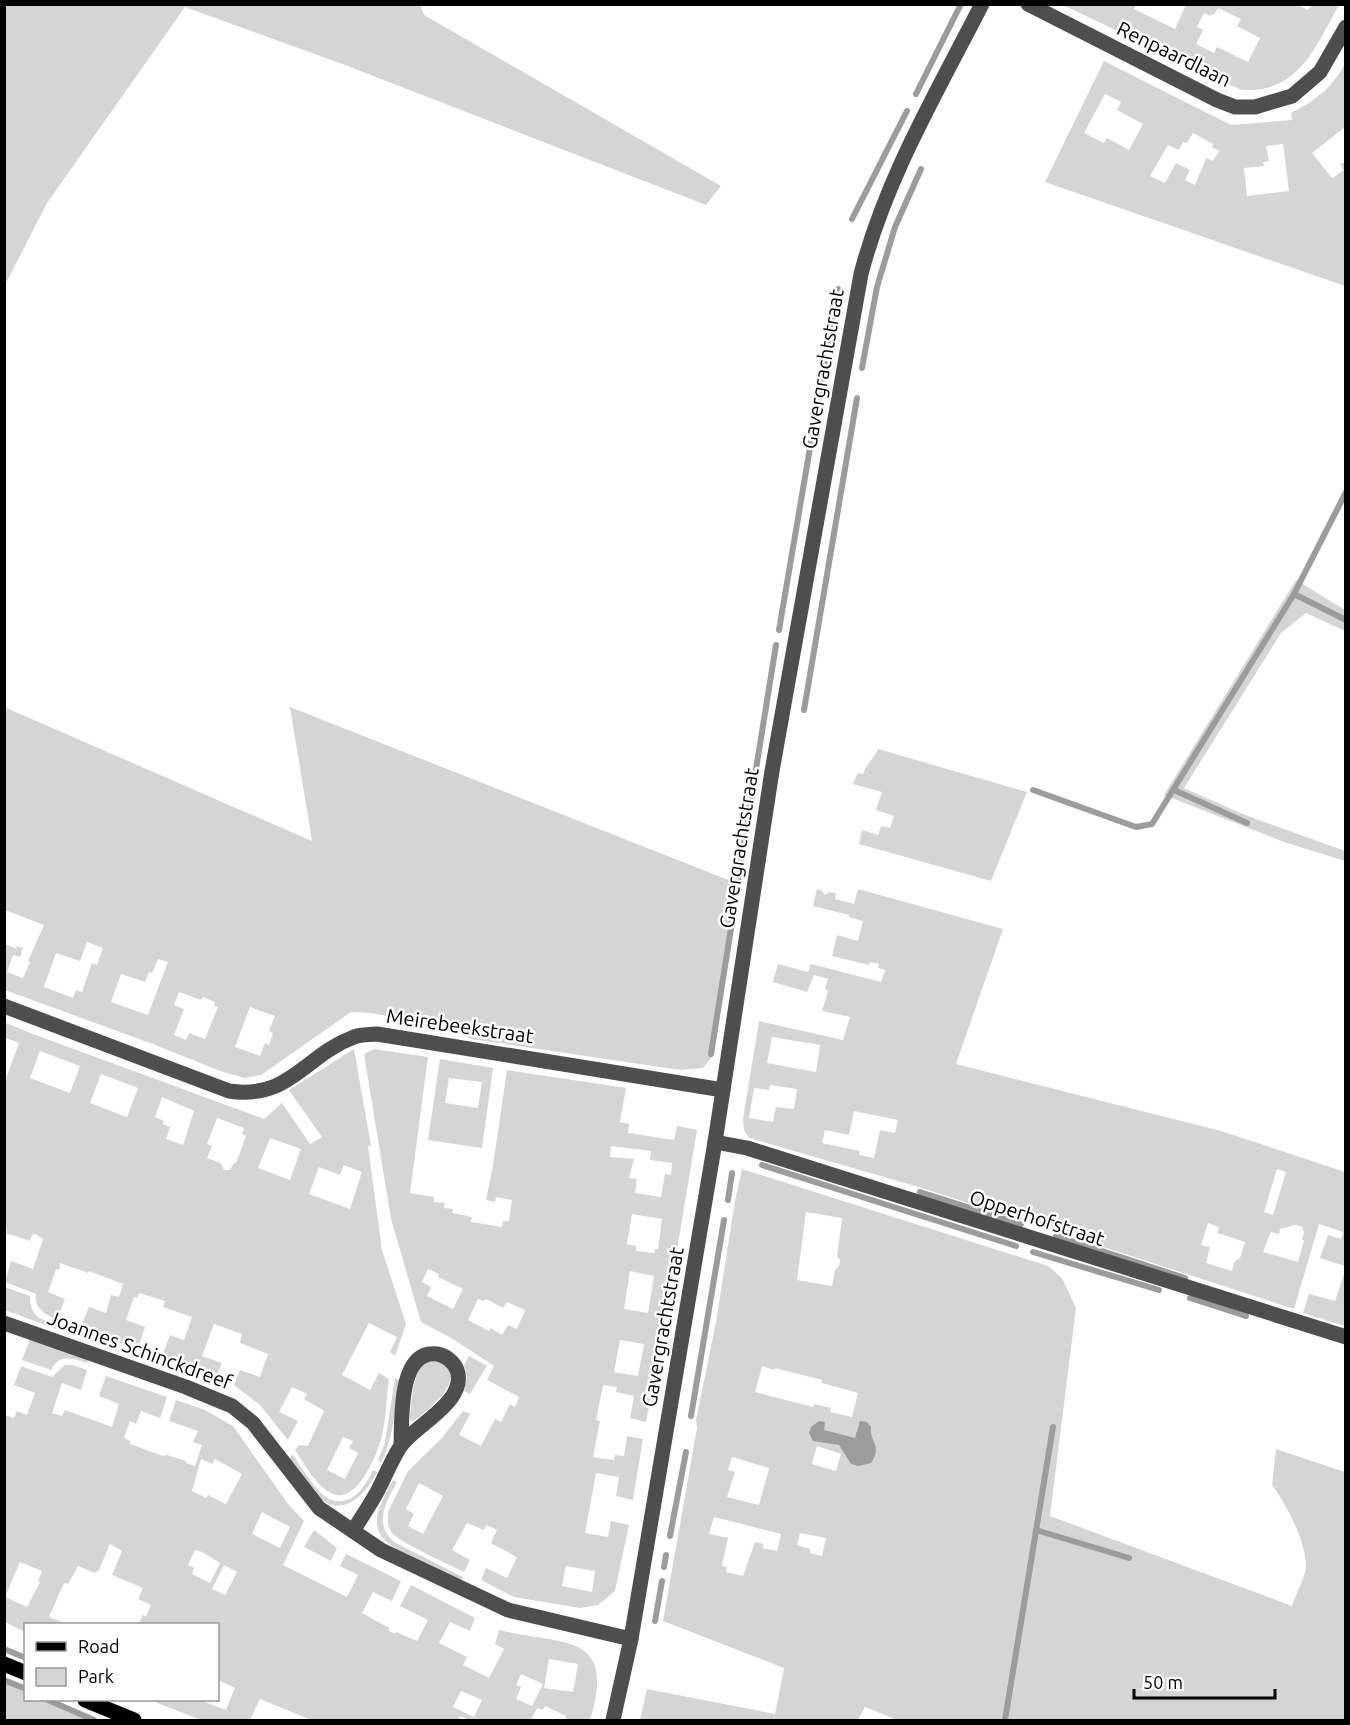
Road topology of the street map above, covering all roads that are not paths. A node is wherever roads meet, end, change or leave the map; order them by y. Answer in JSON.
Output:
{"nodes":[{"id":1,"x":982,"y":4,"type":"edge"},
{"id":2,"x":1028,"y":4,"type":"edge"},
{"id":3,"x":1346,"y":27,"type":"edge"},
{"id":4,"x":4,"y":1006,"type":"edge"},
{"id":5,"x":723,"y":1090,"type":"junction"},
{"id":6,"x":715,"y":1142,"type":"junction"},
{"id":7,"x":4,"y":1323,"type":"edge"},
{"id":8,"x":1346,"y":1337,"type":"edge"},
{"id":9,"x":401,"y":1445,"type":"junction"},
{"id":10,"x":353,"y":1531,"type":"junction"},
{"id":11,"x":632,"y":1639,"type":"junction"},
{"id":12,"x":4,"y":1664,"type":"edge"},
{"id":13,"x":24,"y":1672,"type":"edge"},
{"id":14,"x":87,"y":1701,"type":"edge"},
{"id":15,"x":134,"y":1720,"type":"edge"},
{"id":16,"x":613,"y":1720,"type":"edge"}],
"edges":[{"from":1,"to":5,"type":"street","name":"Gavergrachtstraat"},
{"from":2,"to":3,"type":"street","name":"Renpaardlaan"},
{"from":4,"to":5,"type":"street","name":"Meirebeekstraat"},
{"from":5,"to":6,"type":"street","name":"Gavergrachtstraat"},
{"from":6,"to":8,"type":"street","name":"Opperhofstraat"},
{"from":6,"to":11,"type":"street","name":"Gavergrachtstraat"},
{"from":7,"to":10,"type":"street","name":"Joannes Schinckdreef"},
{"from":9,"to":9,"type":"street"},
{"from":9,"to":10,"type":"street"},
{"from":10,"to":11,"type":"street","name":"Joannes Schinckdreef"},
{"from":11,"to":16,"type":"street","name":"Gavergrachtstraat"},
{"from":12,"to":13,"type":"main road"},
{"from":14,"to":15,"type":"main road"}]}
